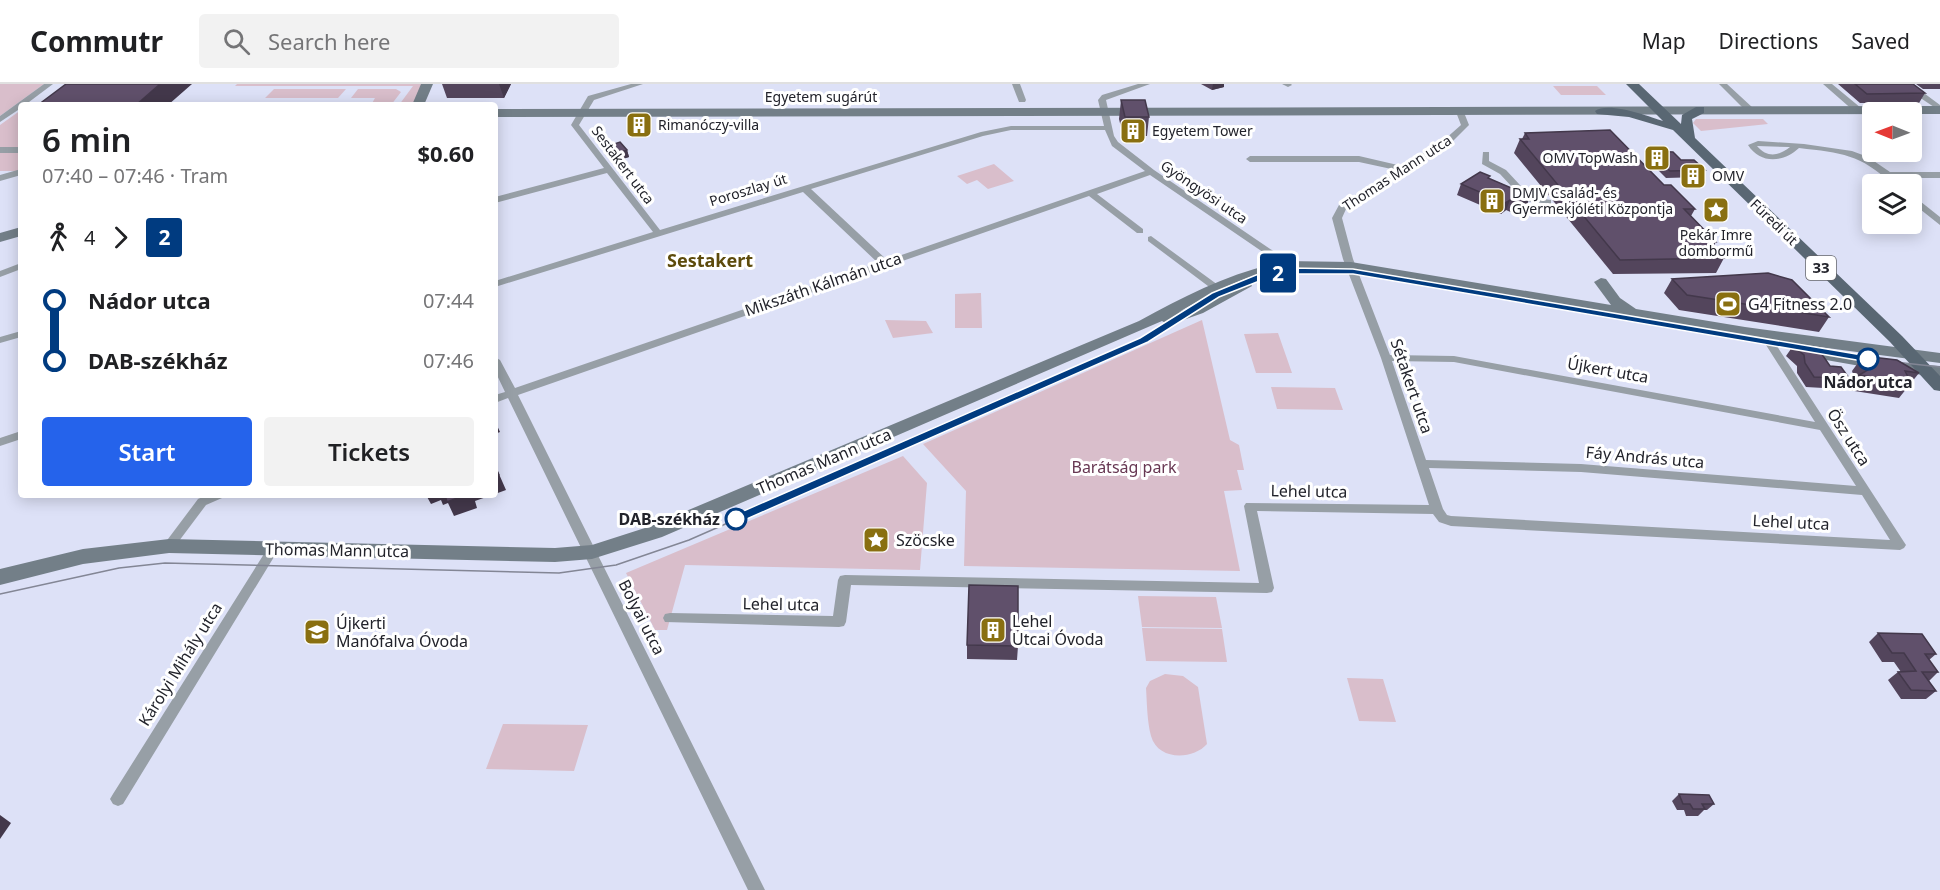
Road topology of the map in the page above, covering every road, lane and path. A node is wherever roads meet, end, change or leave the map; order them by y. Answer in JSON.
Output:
{"nodes":[{"id":1,"x":49,"y":84,"type":"edge"},
{"id":2,"x":427,"y":84,"type":"edge"},
{"id":3,"x":436,"y":84,"type":"edge"},
{"id":4,"x":639,"y":84,"type":"edge"},
{"id":5,"x":1016,"y":84,"type":"edge"},
{"id":6,"x":1146,"y":84,"type":"edge"},
{"id":7,"x":1632,"y":84,"type":"edge"},
{"id":8,"x":1723,"y":84,"type":"edge"},
{"id":9,"x":1827,"y":84,"type":"edge"},
{"id":10,"x":1909,"y":86,"type":"edge"},
{"id":11,"x":1022,"y":100,"type":"dead end"},
{"id":12,"x":24,"y":102,"type":"edge"},
{"id":13,"x":419,"y":102,"type":"edge"},
{"id":14,"x":431,"y":102,"type":"edge"},
{"id":15,"x":18,"y":107,"type":"edge"},
{"id":16,"x":1940,"y":109,"type":"edge"},
{"id":17,"x":1700,"y":110,"type":"junction"},
{"id":18,"x":1750,"y":110,"type":"junction"},
{"id":19,"x":1858,"y":110,"type":"junction"},
{"id":20,"x":1601,"y":111,"type":"junction"},
{"id":21,"x":1658,"y":111,"type":"junction"},
{"id":22,"x":1104,"y":112,"type":"junction"},
{"id":23,"x":1460,"y":112,"type":"junction"},
{"id":24,"x":498,"y":113,"type":"edge"},
{"id":25,"x":584,"y":113,"type":"junction"},
{"id":26,"x":0,"y":120,"type":"edge"},
{"id":27,"x":1108,"y":128,"type":"junction"},
{"id":28,"x":1689,"y":140,"type":"junction"},
{"id":29,"x":1796,"y":146,"type":"dead end"},
{"id":30,"x":0,"y":150,"type":"edge"},
{"id":31,"x":18,"y":150,"type":"edge"},
{"id":32,"x":1486,"y":154,"type":"dead end"},
{"id":33,"x":1250,"y":159,"type":"dead end"},
{"id":34,"x":608,"y":170,"type":"junction"},
{"id":35,"x":1402,"y":170,"type":"junction"},
{"id":36,"x":1151,"y":172,"type":"junction"},
{"id":37,"x":18,"y":173,"type":"edge"},
{"id":38,"x":1886,"y":174,"type":"edge"},
{"id":39,"x":1922,"y":175,"type":"edge"},
{"id":40,"x":1929,"y":175,"type":"junction"},
{"id":41,"x":1940,"y":175,"type":"edge"},
{"id":42,"x":0,"y":178,"type":"edge"},
{"id":43,"x":1940,"y":184,"type":"edge"},
{"id":44,"x":805,"y":189,"type":"junction"},
{"id":45,"x":1090,"y":193,"type":"junction"},
{"id":46,"x":498,"y":200,"type":"edge"},
{"id":47,"x":1548,"y":202,"type":"dead end"},
{"id":48,"x":1922,"y":206,"type":"edge"},
{"id":49,"x":1940,"y":222,"type":"edge"},
{"id":50,"x":1140,"y":231,"type":"dead end"},
{"id":51,"x":18,"y":232,"type":"edge"},
{"id":52,"x":658,"y":233,"type":"junction"},
{"id":53,"x":0,"y":238,"type":"edge"},
{"id":54,"x":1151,"y":239,"type":"dead end"},
{"id":55,"x":884,"y":263,"type":"junction"},
{"id":56,"x":18,"y":267,"type":"edge"},
{"id":57,"x":1287,"y":269,"type":"junction"},
{"id":58,"x":1352,"y":270,"type":"junction"},
{"id":59,"x":0,"y":274,"type":"edge"},
{"id":60,"x":1601,"y":282,"type":"dead end"},
{"id":61,"x":498,"y":283,"type":"edge"},
{"id":62,"x":1215,"y":287,"type":"junction"},
{"id":63,"x":1605,"y":313,"type":"junction"},
{"id":64,"x":1634,"y":314,"type":"junction"},
{"id":65,"x":1143,"y":324,"type":"junction"},
{"id":66,"x":18,"y":335,"type":"edge"},
{"id":67,"x":0,"y":340,"type":"edge"},
{"id":68,"x":1771,"y":345,"type":"junction"},
{"id":69,"x":1911,"y":355,"type":"junction"},
{"id":70,"x":1386,"y":358,"type":"junction"},
{"id":71,"x":1940,"y":358,"type":"edge"},
{"id":72,"x":498,"y":366,"type":"edge"},
{"id":73,"x":1933,"y":370,"type":"edge"},
{"id":74,"x":1940,"y":386,"type":"edge"},
{"id":75,"x":511,"y":393,"type":"junction"},
{"id":76,"x":498,"y":398,"type":"edge"},
{"id":77,"x":1823,"y":426,"type":"junction"},
{"id":78,"x":18,"y":436,"type":"edge"},
{"id":79,"x":0,"y":442,"type":"edge"},
{"id":80,"x":1422,"y":464,"type":"junction"},
{"id":81,"x":1864,"y":491,"type":"junction"},
{"id":82,"x":211,"y":498,"type":"edge"},
{"id":83,"x":1437,"y":510,"type":"junction"},
{"id":84,"x":1900,"y":545,"type":"joint"},
{"id":85,"x":169,"y":546,"type":"junction"},
{"id":86,"x":273,"y":549,"type":"junction"},
{"id":87,"x":592,"y":552,"type":"junction"},
{"id":88,"x":0,"y":577,"type":"edge"},
{"id":89,"x":670,"y":618,"type":"dead end"},
{"id":90,"x":118,"y":799,"type":"dead end"},
{"id":91,"x":757,"y":890,"type":"edge"}],
"edges":[{"from":1,"to":12,"type":"street"},
{"from":2,"to":13,"type":"street"},
{"from":3,"to":14,"type":"street"},
{"from":4,"to":25,"type":"street"},
{"from":5,"to":11,"type":"street"},
{"from":6,"to":22,"type":"street"},
{"from":7,"to":21,"type":"main road","name":"Füredi út","number":"33"},
{"from":8,"to":18,"type":"street"},
{"from":9,"to":19,"type":"street"},
{"from":10,"to":16,"type":"street"},
{"from":15,"to":26,"type":"street"},
{"from":16,"to":19,"type":"street","name":"Egyetem sugárút"},
{"from":17,"to":18,"type":"street","name":"Egyetem sugárút"},
{"from":17,"to":21,"type":"street","name":"Egyetem sugárút"},
{"from":17,"to":28,"type":"main road"},
{"from":18,"to":19,"type":"street","name":"Egyetem sugárút"},
{"from":20,"to":21,"type":"street","name":"Egyetem sugárút"},
{"from":20,"to":23,"type":"street","name":"Egyetem sugárút"},
{"from":20,"to":28,"type":"main road"},
{"from":21,"to":28,"type":"main road","name":"Füredi út","number":"33"},
{"from":22,"to":23,"type":"street","name":"Egyetem sugárút"},
{"from":22,"to":25,"type":"street","name":"Egyetem sugárút"},
{"from":22,"to":27,"type":"street"},
{"from":23,"to":35,"type":"street","name":"Thomas Mann utca"},
{"from":24,"to":25,"type":"street","name":"Egyetem sugárút"},
{"from":25,"to":34,"type":"street","name":"Sestakert utca"},
{"from":27,"to":36,"type":"street","name":"Gyöngyösi utca"},
{"from":27,"to":44,"type":"street","name":"Poroszlay út"},
{"from":28,"to":69,"type":"main road","name":"Füredi út","number":"33"},
{"from":29,"to":38,"type":"street"},
{"from":30,"to":31,"type":"street"},
{"from":32,"to":47,"type":"street"},
{"from":33,"to":35,"type":"street"},
{"from":34,"to":46,"type":"street"},
{"from":34,"to":52,"type":"street","name":"Sestakert utca"},
{"from":35,"to":58,"type":"street","name":"Thomas Mann utca"},
{"from":36,"to":45,"type":"street","name":"Mikszáth Kálmán utca"},
{"from":36,"to":57,"type":"street","name":"Gyöngyösi utca"},
{"from":37,"to":42,"type":"street"},
{"from":39,"to":40,"type":"street"},
{"from":40,"to":41,"type":"street"},
{"from":40,"to":43,"type":"street"},
{"from":44,"to":52,"type":"street","name":"Poroszlay út"},
{"from":44,"to":55,"type":"street"},
{"from":45,"to":50,"type":"street"},
{"from":45,"to":55,"type":"street","name":"Mikszáth Kálmán utca"},
{"from":48,"to":49,"type":"street"},
{"from":51,"to":53,"type":"street"},
{"from":52,"to":61,"type":"street","name":"Poroszlay út"},
{"from":54,"to":62,"type":"street"},
{"from":55,"to":75,"type":"street","name":"Mikszáth Kálmán utca"},
{"from":56,"to":59,"type":"street"},
{"from":57,"to":58,"type":"street"},
{"from":57,"to":62,"type":"street","name":"Thomas Mann utca"},
{"from":57,"to":65,"type":"street","name":"Thomas Mann utca"},
{"from":58,"to":63,"type":"street"},
{"from":58,"to":70,"type":"street","name":"Sétakert utca"},
{"from":60,"to":64,"type":"street"},
{"from":62,"to":65,"type":"street","name":"Thomas Mann utca"},
{"from":63,"to":64,"type":"street"},
{"from":63,"to":68,"type":"street"},
{"from":64,"to":69,"type":"street"},
{"from":65,"to":87,"type":"street","name":"Thomas Mann utca"},
{"from":66,"to":67,"type":"street"},
{"from":68,"to":73,"type":"street"},
{"from":68,"to":77,"type":"street","name":"Ösz utca"},
{"from":69,"to":71,"type":"street"},
{"from":69,"to":73,"type":"main road","name":"Füredi út","number":"33"},
{"from":70,"to":77,"type":"street","name":"Újkert utca"},
{"from":70,"to":80,"type":"street","name":"Sétakert utca"},
{"from":72,"to":75,"type":"street","name":"Bolyai utca"},
{"from":73,"to":74,"type":"main road","name":"Füredi út","number":"33"},
{"from":75,"to":76,"type":"street","name":"Mikszáth Kálmán utca"},
{"from":75,"to":87,"type":"street","name":"Bolyai utca"},
{"from":77,"to":81,"type":"street","name":"Ösz utca"},
{"from":78,"to":79,"type":"street"},
{"from":80,"to":81,"type":"street","name":"Fáy András utca"},
{"from":80,"to":83,"type":"street","name":"Sétakert utca"},
{"from":81,"to":84,"type":"street","name":"Ösz utca"},
{"from":82,"to":85,"type":"street"},
{"from":83,"to":84,"type":"street","name":"Lehel utca"},
{"from":83,"to":89,"type":"street","name":"Lehel utca"},
{"from":85,"to":86,"type":"street","name":"Thomas Mann utca"},
{"from":85,"to":88,"type":"street"},
{"from":86,"to":87,"type":"street","name":"Thomas Mann utca"},
{"from":86,"to":90,"type":"street","name":"Károlyi Mihály utca"},
{"from":87,"to":91,"type":"street","name":"Bolyai utca"}]}
